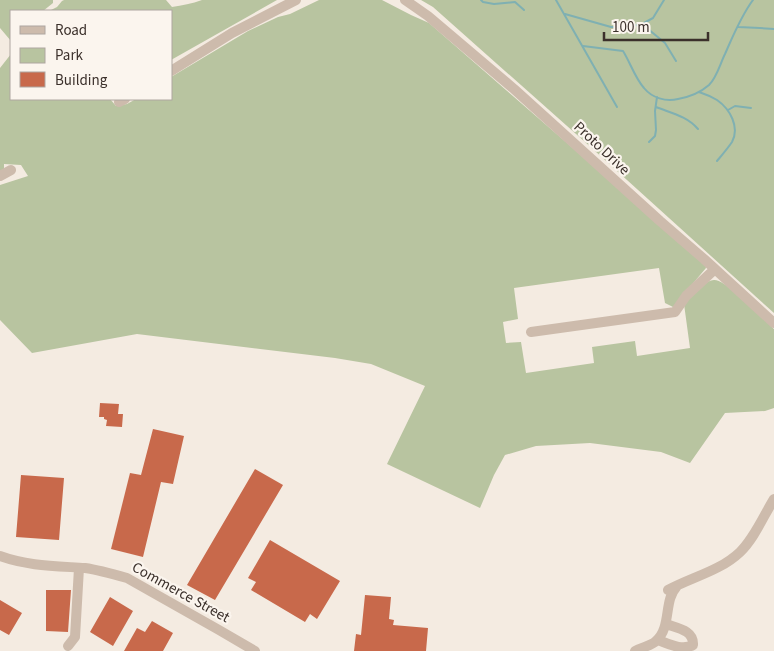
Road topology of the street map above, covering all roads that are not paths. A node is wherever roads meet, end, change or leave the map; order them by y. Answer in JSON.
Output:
{"nodes":[{"id":1,"x":296,"y":0,"type":"edge"},
{"id":2,"x":405,"y":0,"type":"edge"},
{"id":3,"x":172,"y":70,"type":"edge"},
{"id":4,"x":11,"y":170,"type":"dead end"},
{"id":5,"x":0,"y":176,"type":"edge"},
{"id":6,"x":715,"y":269,"type":"junction"},
{"id":7,"x":774,"y":323,"type":"edge"},
{"id":8,"x":531,"y":332,"type":"dead end"},
{"id":9,"x":774,"y":499,"type":"edge"},
{"id":10,"x":0,"y":556,"type":"edge"},
{"id":11,"x":79,"y":568,"type":"junction"},
{"id":12,"x":680,"y":584,"type":"junction"},
{"id":13,"x":668,"y":590,"type":"dead end"},
{"id":14,"x":666,"y":624,"type":"junction"},
{"id":15,"x":658,"y":640,"type":"junction"},
{"id":16,"x":68,"y":646,"type":"dead end"},
{"id":17,"x":255,"y":651,"type":"edge"},
{"id":18,"x":635,"y":651,"type":"edge"}],
"edges":[{"from":1,"to":3,"type":"street"},
{"from":2,"to":6,"type":"street","name":"Proto Drive"},
{"from":4,"to":5,"type":"street"},
{"from":6,"to":7,"type":"street","name":"Proto Drive"},
{"from":6,"to":8,"type":"street"},
{"from":9,"to":12,"type":"street"},
{"from":10,"to":11,"type":"street","name":"Commerce Street"},
{"from":11,"to":16,"type":"street"},
{"from":11,"to":17,"type":"street","name":"Commerce Street"},
{"from":12,"to":13,"type":"street"},
{"from":12,"to":14,"type":"street"},
{"from":14,"to":15,"type":"street"},
{"from":14,"to":15,"type":"street"},
{"from":15,"to":18,"type":"street"}]}
